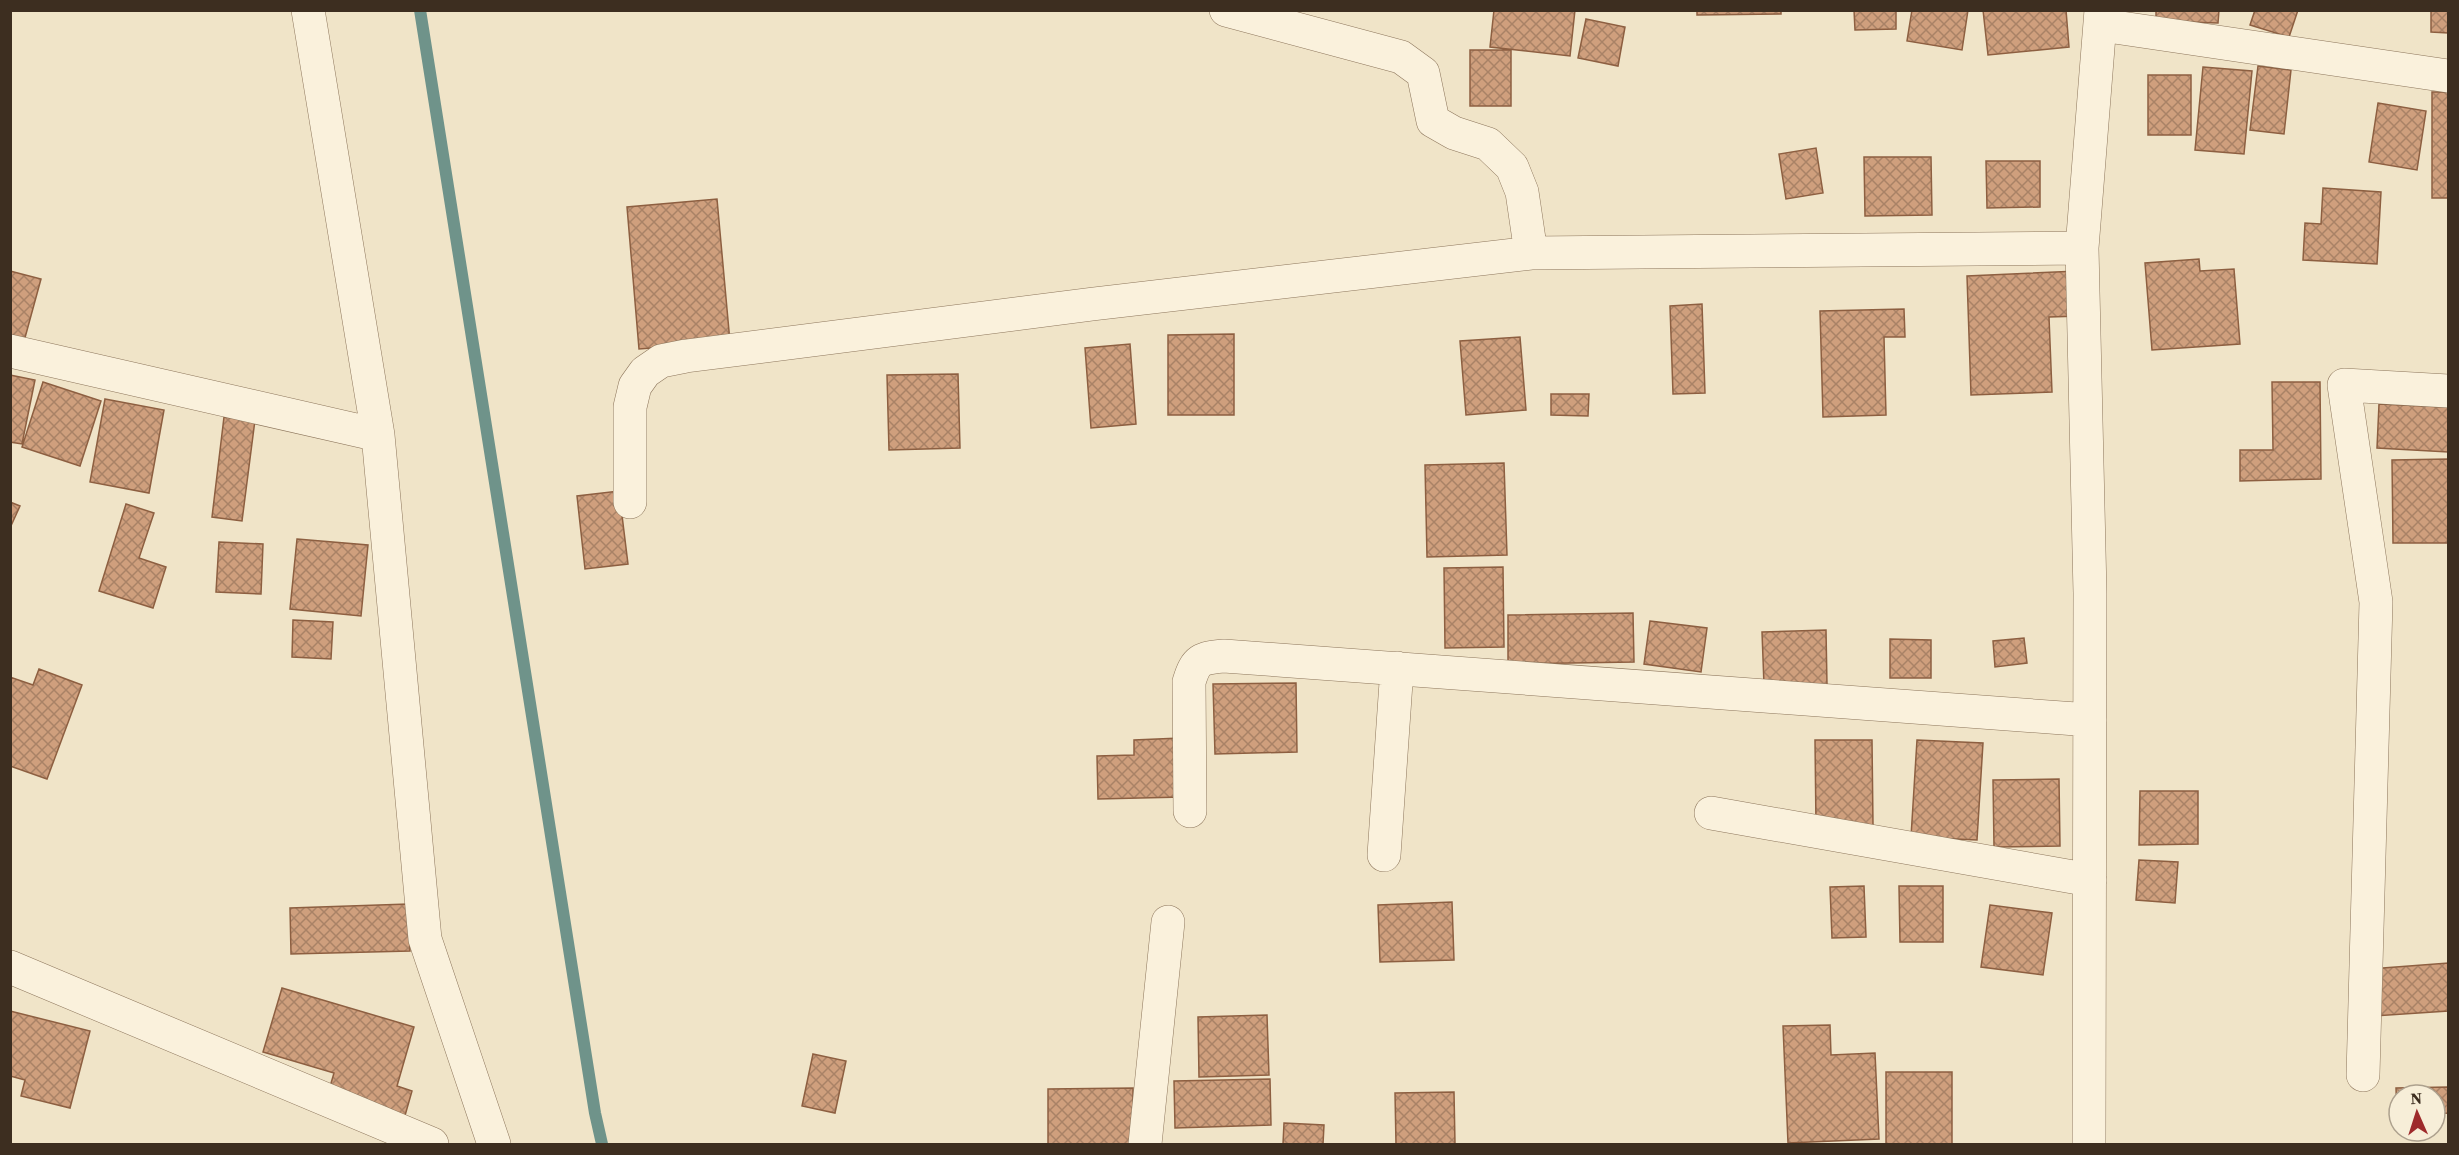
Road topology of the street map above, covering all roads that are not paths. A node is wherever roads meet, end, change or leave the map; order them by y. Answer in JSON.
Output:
{"nodes":[{"id":1,"x":308,"y":10,"type":"edge"},
{"id":2,"x":1226,"y":10,"type":"edge"},
{"id":3,"x":2101,"y":17,"type":"edge"},
{"id":4,"x":2448,"y":76,"type":"edge"},
{"id":5,"x":2082,"y":248,"type":"junction"},
{"id":6,"x":1531,"y":253,"type":"junction"},
{"id":7,"x":10,"y":351,"type":"edge"},
{"id":8,"x":2448,"y":391,"type":"edge"},
{"id":9,"x":378,"y":435,"type":"junction"},
{"id":10,"x":630,"y":502,"type":"dead end"},
{"id":11,"x":1397,"y":668,"type":"junction"},
{"id":12,"x":2090,"y":720,"type":"junction"},
{"id":13,"x":1190,"y":811,"type":"dead end"},
{"id":14,"x":1711,"y":813,"type":"dead end"},
{"id":15,"x":1384,"y":855,"type":"dead end"},
{"id":16,"x":2090,"y":880,"type":"junction"},
{"id":17,"x":1168,"y":922,"type":"dead end"},
{"id":18,"x":10,"y":967,"type":"edge"},
{"id":19,"x":2363,"y":1075,"type":"dead end"},
{"id":20,"x":432,"y":1144,"type":"edge"},
{"id":21,"x":494,"y":1144,"type":"edge"},
{"id":22,"x":1145,"y":1144,"type":"edge"},
{"id":23,"x":2089,"y":1144,"type":"edge"}],
"edges":[{"from":1,"to":9,"type":"street"},
{"from":2,"to":6,"type":"street"},
{"from":3,"to":4,"type":"street"},
{"from":3,"to":5,"type":"street"},
{"from":5,"to":6,"type":"street"},
{"from":5,"to":12,"type":"street"},
{"from":6,"to":10,"type":"street"},
{"from":7,"to":9,"type":"street"},
{"from":8,"to":19,"type":"street"},
{"from":9,"to":21,"type":"street"},
{"from":11,"to":12,"type":"street"},
{"from":11,"to":13,"type":"street"},
{"from":11,"to":15,"type":"street"},
{"from":12,"to":16,"type":"street"},
{"from":14,"to":16,"type":"street"},
{"from":16,"to":23,"type":"street"},
{"from":17,"to":22,"type":"street"},
{"from":18,"to":20,"type":"street"}]}
